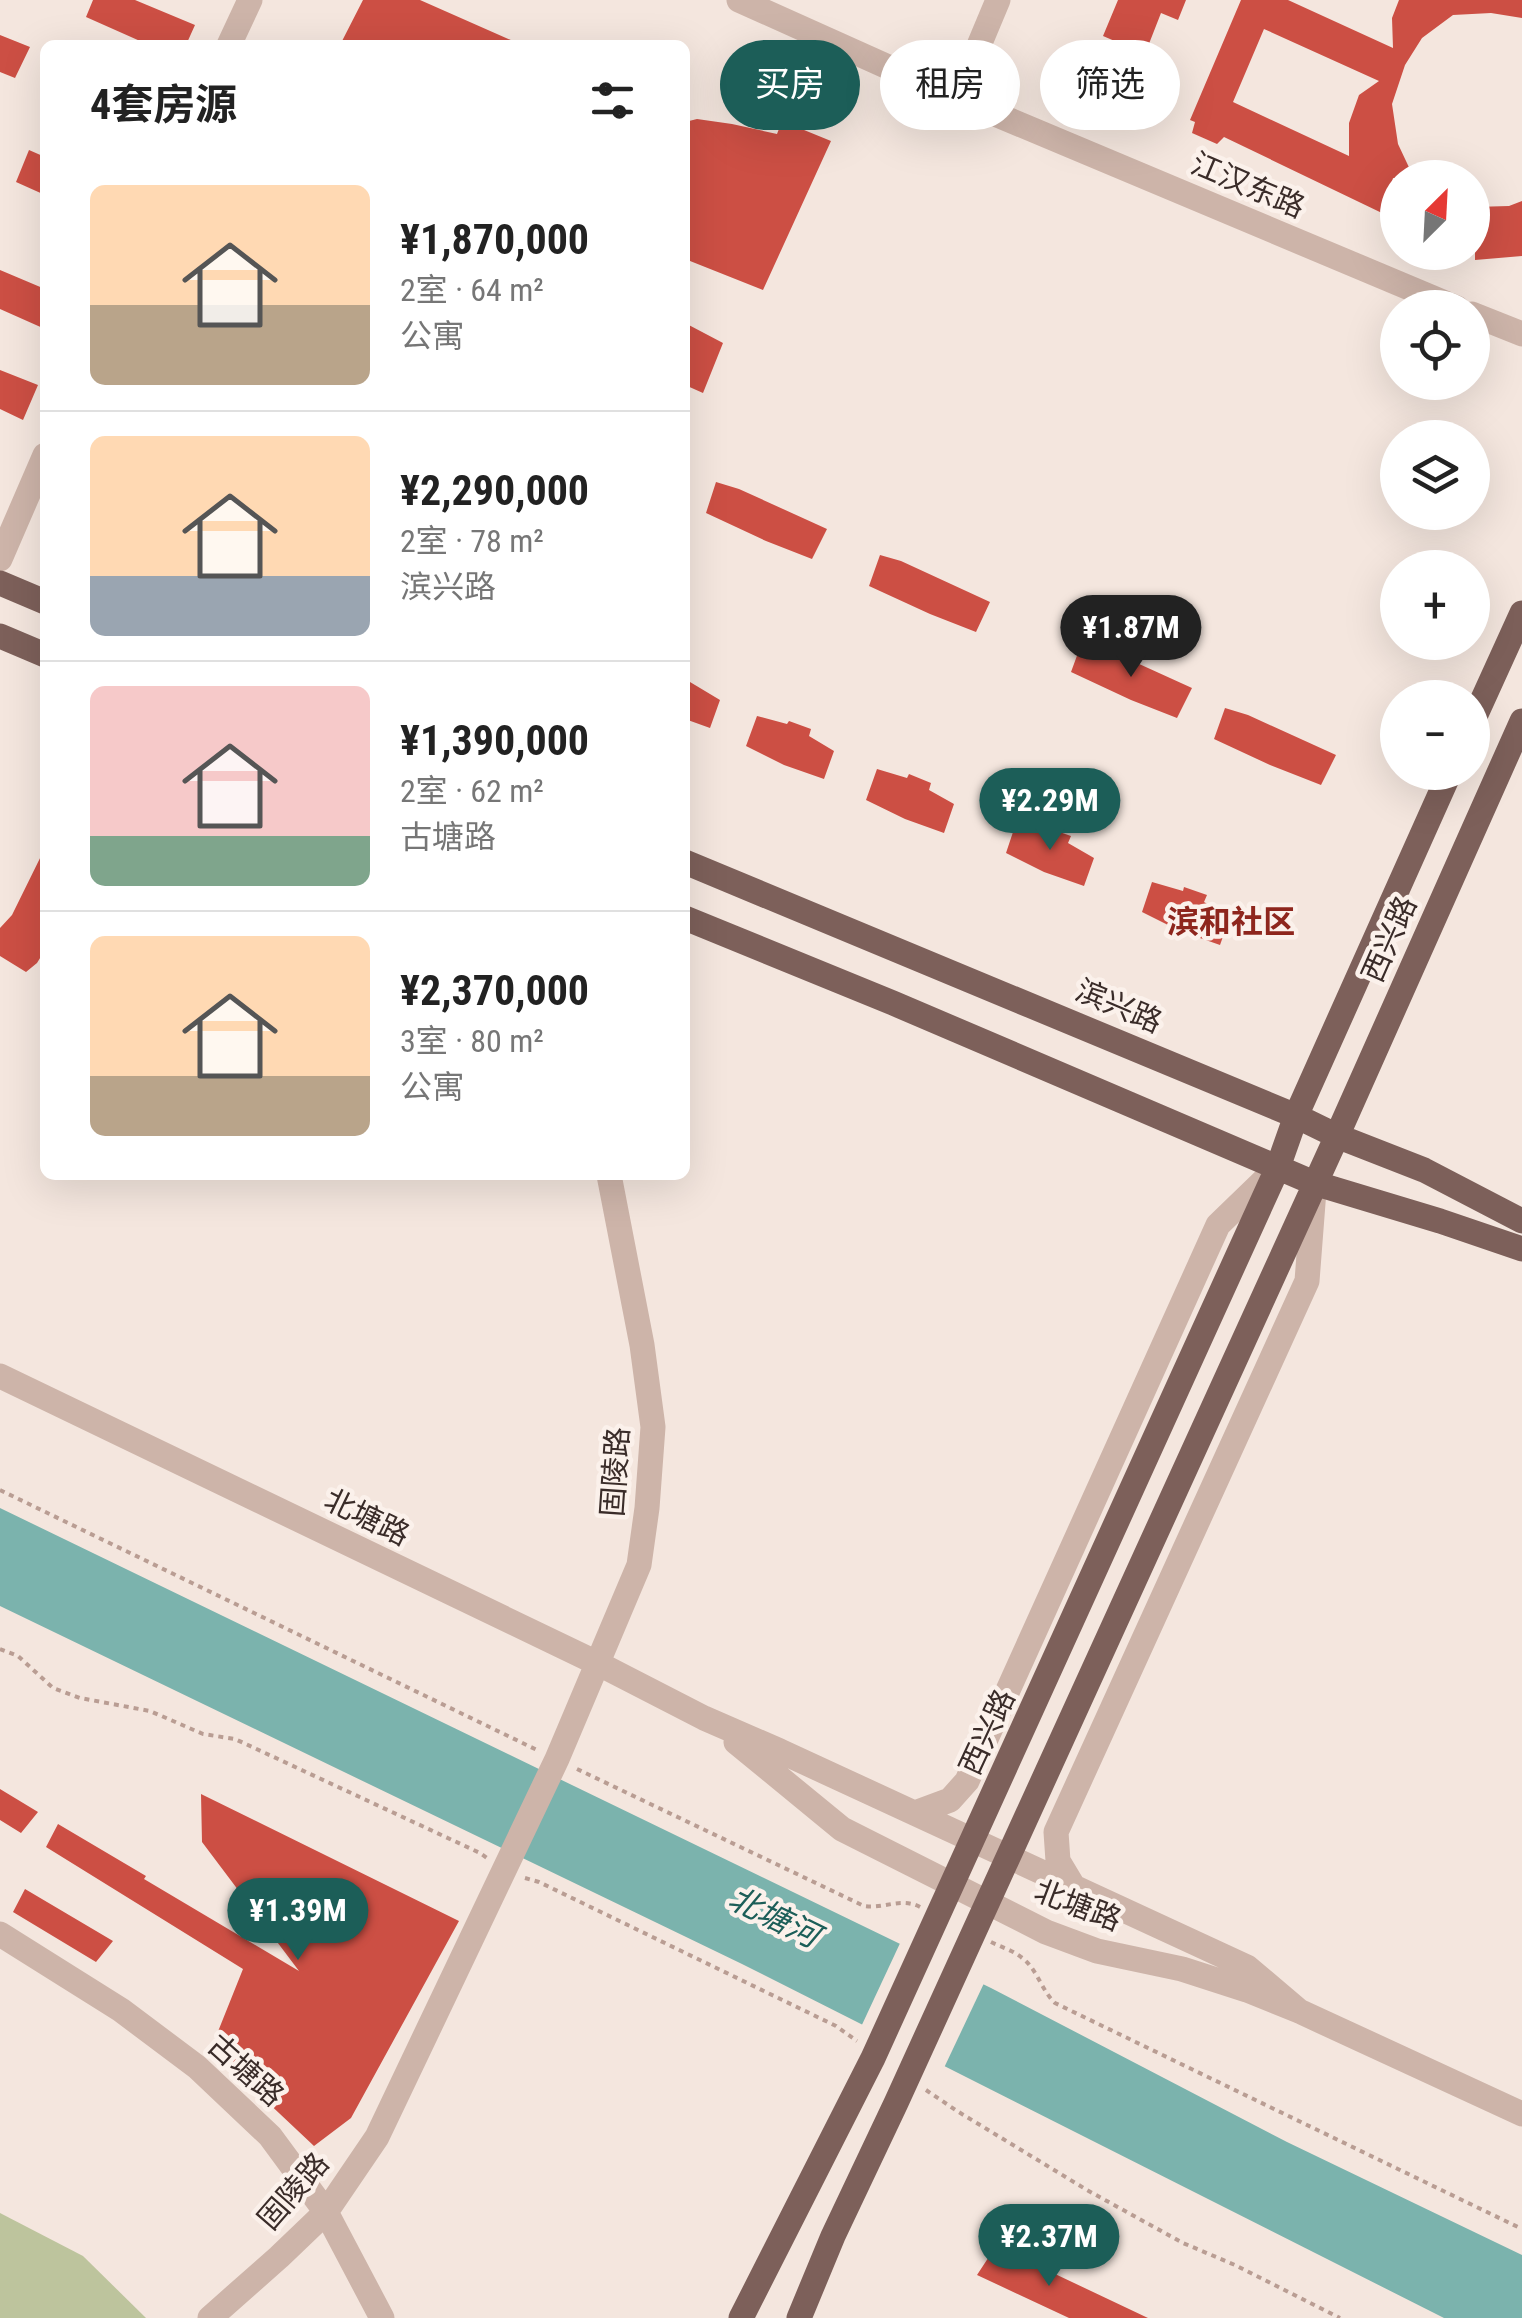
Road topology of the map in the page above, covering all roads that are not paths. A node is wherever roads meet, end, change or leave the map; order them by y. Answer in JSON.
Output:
{"nodes":[{"id":1,"x":250,"y":0,"type":"edge"},
{"id":2,"x":739,"y":0,"type":"edge"},
{"id":3,"x":998,"y":0,"type":"edge"},
{"id":4,"x":231,"y":40,"type":"edge"},
{"id":5,"x":982,"y":40,"type":"edge"},
{"id":6,"x":880,"y":63,"type":"edge"},
{"id":7,"x":1020,"y":124,"type":"edge"},
{"id":8,"x":1415,"y":290,"type":"edge"},
{"id":9,"x":1490,"y":321,"type":"edge"},
{"id":10,"x":1522,"y":334,"type":"edge"},
{"id":11,"x":40,"y":467,"type":"edge"},
{"id":12,"x":0,"y":559,"type":"edge"},
{"id":13,"x":0,"y":584,"type":"edge"},
{"id":14,"x":40,"y":600,"type":"edge"},
{"id":15,"x":1522,"y":612,"type":"edge"},
{"id":16,"x":0,"y":636,"type":"edge"},
{"id":17,"x":40,"y":652,"type":"edge"},
{"id":18,"x":1490,"y":683,"type":"edge"},
{"id":19,"x":1522,"y":721,"type":"edge"},
{"id":20,"x":1442,"y":790,"type":"edge"},
{"id":21,"x":690,"y":864,"type":"edge"},
{"id":22,"x":690,"y":920,"type":"edge"},
{"id":23,"x":1296,"y":1116,"type":"junction"},
{"id":24,"x":1337,"y":1136,"type":"junction"},
{"id":25,"x":1278,"y":1167,"type":"junction"},
{"id":26,"x":610,"y":1180,"type":"edge"},
{"id":27,"x":1314,"y":1184,"type":"junction"},
{"id":28,"x":1522,"y":1221,"type":"edge"},
{"id":29,"x":1522,"y":1250,"type":"edge"},
{"id":30,"x":0,"y":1376,"type":"edge"},
{"id":31,"x":598,"y":1664,"type":"junction"},
{"id":32,"x":704,"y":1718,"type":"junction"},
{"id":33,"x":915,"y":1813,"type":"junction"},
{"id":34,"x":1073,"y":1886,"type":"junction"},
{"id":35,"x":0,"y":1934,"type":"edge"},
{"id":36,"x":1299,"y":2011,"type":"junction"},
{"id":37,"x":1522,"y":2114,"type":"edge"},
{"id":38,"x":326,"y":2212,"type":"junction"},
{"id":39,"x":210,"y":2318,"type":"edge"},
{"id":40,"x":382,"y":2318,"type":"edge"},
{"id":41,"x":741,"y":2318,"type":"edge"},
{"id":42,"x":799,"y":2318,"type":"edge"}],
"edges":[{"from":1,"to":4,"type":"street"},
{"from":2,"to":6,"type":"street","name":"江汉东路"},
{"from":3,"to":5,"type":"street"},
{"from":7,"to":8,"type":"street","name":"江汉东路"},
{"from":9,"to":10,"type":"street"},
{"from":11,"to":12,"type":"street"},
{"from":13,"to":14,"type":"main road"},
{"from":15,"to":18,"type":"main road"},
{"from":16,"to":17,"type":"main road"},
{"from":19,"to":24,"type":"main road","name":"西兴路"},
{"from":20,"to":23,"type":"main road","name":"西兴路"},
{"from":21,"to":23,"type":"main road","name":"滨兴路"},
{"from":22,"to":25,"type":"main road"},
{"from":23,"to":24,"type":"main road","name":"滨兴路"},
{"from":23,"to":25,"type":"main road","name":"西兴路"},
{"from":24,"to":27,"type":"main road","name":"西兴路"},
{"from":24,"to":28,"type":"main road","name":"滨兴路"},
{"from":25,"to":27,"type":"main road"},
{"from":25,"to":33,"type":"street","name":"西兴路"},
{"from":25,"to":41,"type":"main road","name":"西兴路"},
{"from":26,"to":31,"type":"street","name":"固陵路"},
{"from":27,"to":29,"type":"main road"},
{"from":27,"to":34,"type":"street","name":"西兴路"},
{"from":27,"to":42,"type":"main road","name":"西兴路"},
{"from":30,"to":31,"type":"street","name":"北塘路"},
{"from":31,"to":32,"type":"street","name":"北塘路"},
{"from":31,"to":38,"type":"street","name":"固陵路"},
{"from":32,"to":33,"type":"street","name":"北塘路"},
{"from":32,"to":36,"type":"street","name":"北塘路"},
{"from":33,"to":34,"type":"street","name":"北塘路"},
{"from":34,"to":36,"type":"street","name":"北塘路"},
{"from":35,"to":38,"type":"street","name":"古塘路"},
{"from":36,"to":37,"type":"street","name":"北塘路"},
{"from":38,"to":39,"type":"street","name":"固陵路"},
{"from":38,"to":40,"type":"street","name":"古塘路"}]}
